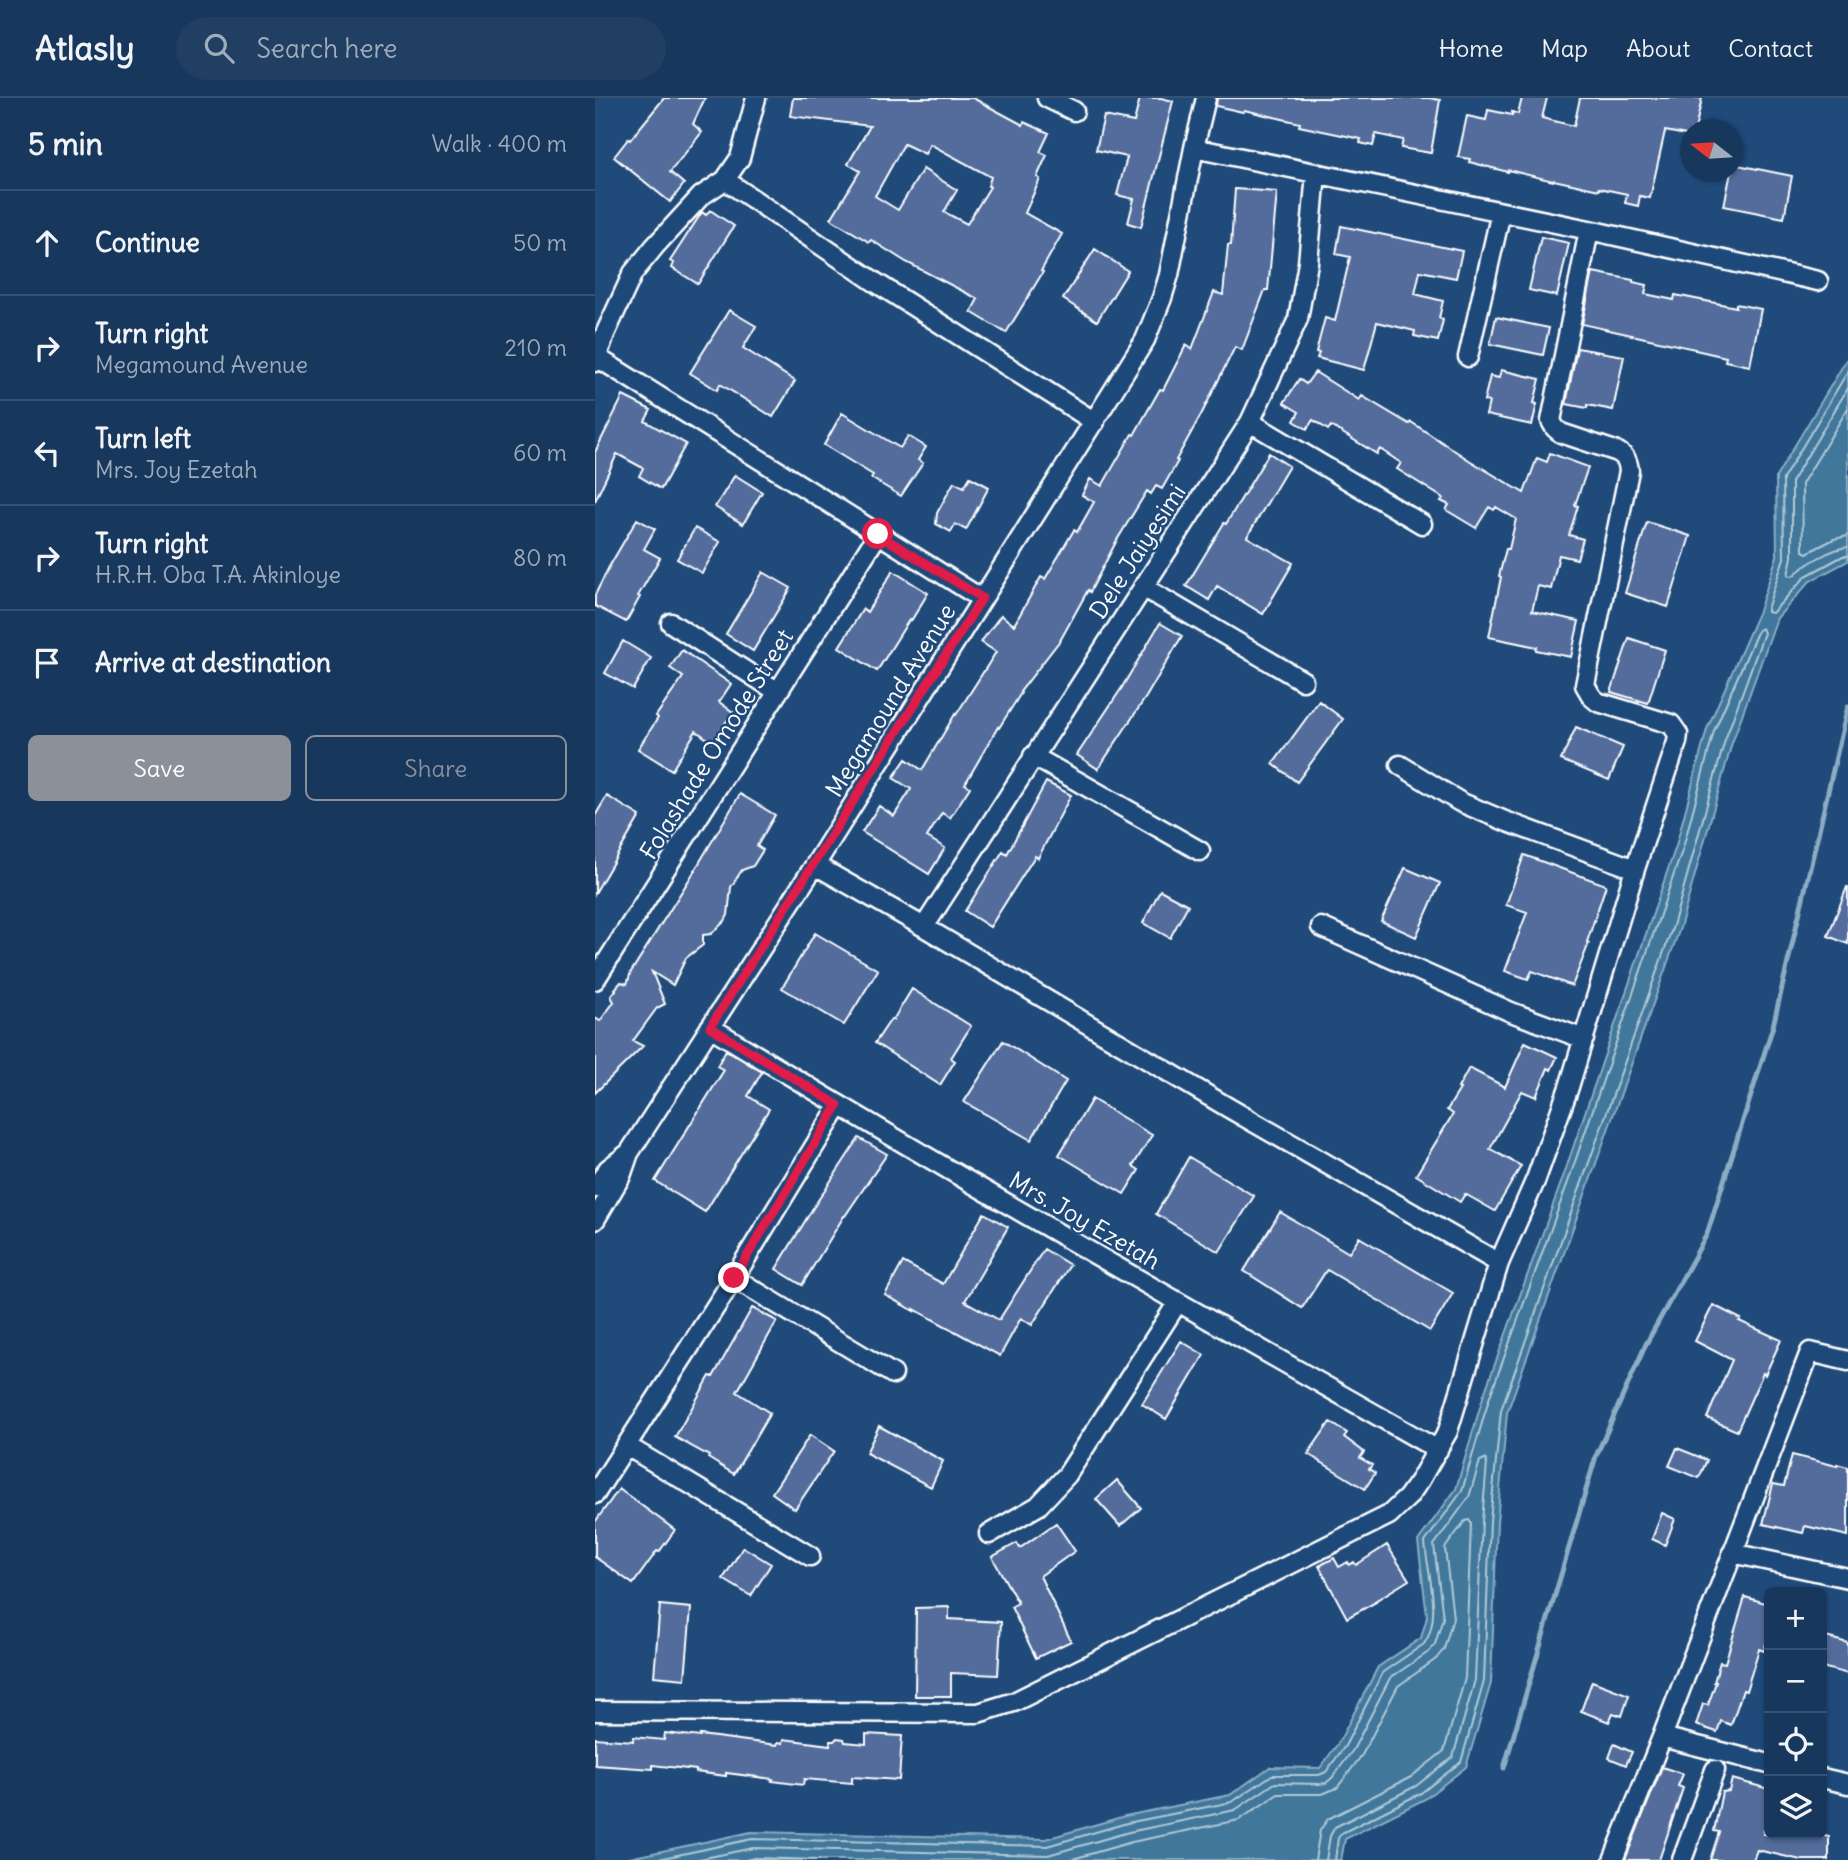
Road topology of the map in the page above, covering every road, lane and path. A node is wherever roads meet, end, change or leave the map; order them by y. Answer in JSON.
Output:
{"nodes":[{"id":1,"x":756,"y":98,"type":"edge"},
{"id":2,"x":1047,"y":98,"type":"edge"},
{"id":3,"x":1206,"y":98,"type":"edge"},
{"id":4,"x":1074,"y":111,"type":"dead end"},
{"id":5,"x":1194,"y":148,"type":"junction"},
{"id":6,"x":1316,"y":173,"type":"junction"},
{"id":7,"x":725,"y":180,"type":"junction"},
{"id":8,"x":1501,"y":212,"type":"junction"},
{"id":9,"x":1589,"y":230,"type":"junction"},
{"id":10,"x":1818,"y":281,"type":"dead end"},
{"id":11,"x":1468,"y":357,"type":"dead end"},
{"id":12,"x":596,"y":360,"type":"edge"},
{"id":13,"x":1095,"y":422,"type":"junction"},
{"id":14,"x":1249,"y":422,"type":"junction"},
{"id":15,"x":1422,"y":524,"type":"dead end"},
{"id":16,"x":878,"y":534,"type":"junction"},
{"id":17,"x":1143,"y":587,"type":"junction"},
{"id":18,"x":982,"y":598,"type":"junction"},
{"id":19,"x":671,"y":623,"type":"dead end"},
{"id":20,"x":1303,"y":681,"type":"dead end"},
{"id":21,"x":778,"y":692,"type":"junction"},
{"id":22,"x":1033,"y":756,"type":"junction"},
{"id":23,"x":1400,"y":765,"type":"dead end"},
{"id":24,"x":1200,"y":851,"type":"dead end"},
{"id":25,"x":815,"y":865,"type":"junction"},
{"id":26,"x":1635,"y":869,"type":"junction"},
{"id":27,"x":925,"y":927,"type":"junction"},
{"id":28,"x":1321,"y":927,"type":"dead end"},
{"id":29,"x":595,"y":980,"type":"edge"},
{"id":30,"x":710,"y":1027,"type":"junction"},
{"id":31,"x":1584,"y":1039,"type":"junction"},
{"id":32,"x":838,"y":1105,"type":"junction"},
{"id":33,"x":629,"y":1153,"type":"junction"},
{"id":34,"x":595,"y":1188,"type":"edge"},
{"id":35,"x":595,"y":1220,"type":"edge"},
{"id":36,"x":1499,"y":1263,"type":"junction"},
{"id":37,"x":734,"y":1278,"type":"junction"},
{"id":38,"x":1178,"y":1302,"type":"junction"},
{"id":39,"x":1848,"y":1361,"type":"edge"},
{"id":40,"x":893,"y":1374,"type":"dead end"},
{"id":41,"x":627,"y":1446,"type":"junction"},
{"id":42,"x":1438,"y":1450,"type":"junction"},
{"id":43,"x":595,"y":1494,"type":"edge"},
{"id":44,"x":989,"y":1534,"type":"dead end"},
{"id":45,"x":1732,"y":1553,"type":"junction"},
{"id":46,"x":810,"y":1556,"type":"dead end"},
{"id":47,"x":1848,"y":1578,"type":"edge"},
{"id":48,"x":595,"y":1711,"type":"edge"},
{"id":49,"x":1662,"y":1737,"type":"junction"},
{"id":50,"x":1764,"y":1763,"type":"edge"},
{"id":51,"x":1715,"y":1770,"type":"dead end"},
{"id":52,"x":1827,"y":1779,"type":"edge"},
{"id":53,"x":1848,"y":1784,"type":"edge"},
{"id":54,"x":1612,"y":1860,"type":"edge"},
{"id":55,"x":1682,"y":1860,"type":"edge"}],
"edges":[{"from":1,"to":7,"type":"street"},
{"from":2,"to":4,"type":"street"},
{"from":3,"to":5,"type":"street","name":"Megamound Avenue"},
{"from":5,"to":6,"type":"street"},
{"from":5,"to":13,"type":"street","name":"Megamound Avenue"},
{"from":6,"to":8,"type":"street"},
{"from":6,"to":14,"type":"street","name":"Dele Jaiyesimi"},
{"from":7,"to":12,"type":"street"},
{"from":7,"to":13,"type":"street"},
{"from":8,"to":9,"type":"street"},
{"from":8,"to":11,"type":"street"},
{"from":9,"to":10,"type":"street"},
{"from":9,"to":26,"type":"street"},
{"from":12,"to":16,"type":"street"},
{"from":13,"to":18,"type":"street","name":"Megamound Avenue"},
{"from":14,"to":15,"type":"street"},
{"from":14,"to":17,"type":"street","name":"Dele Jaiyesimi"},
{"from":16,"to":18,"type":"street"},
{"from":16,"to":21,"type":"street","name":"Folashade Omode Street"},
{"from":17,"to":20,"type":"street"},
{"from":17,"to":22,"type":"street","name":"Dele Jaiyesimi"},
{"from":18,"to":25,"type":"street","name":"Megamound Avenue"},
{"from":19,"to":21,"type":"street"},
{"from":21,"to":29,"type":"street","name":"Folashade Omode Street"},
{"from":22,"to":24,"type":"street"},
{"from":22,"to":27,"type":"street","name":"Dele Jaiyesimi"},
{"from":23,"to":26,"type":"street"},
{"from":25,"to":27,"type":"street"},
{"from":25,"to":30,"type":"street","name":"Megamound Avenue"},
{"from":26,"to":31,"type":"street"},
{"from":27,"to":36,"type":"street"},
{"from":28,"to":31,"type":"street"},
{"from":30,"to":32,"type":"street","name":"Mrs. Joy Ezetah"},
{"from":30,"to":33,"type":"street","name":"Megamound Avenue"},
{"from":31,"to":36,"type":"street"},
{"from":32,"to":37,"type":"street"},
{"from":32,"to":38,"type":"street","name":"Mrs. Joy Ezetah"},
{"from":33,"to":34,"type":"street","name":"Megamound Avenue"},
{"from":33,"to":35,"type":"street","name":"Megamound Avenue"},
{"from":36,"to":42,"type":"street"},
{"from":37,"to":40,"type":"street"},
{"from":37,"to":41,"type":"street"},
{"from":38,"to":42,"type":"street","name":"Mrs. Joy Ezetah"},
{"from":38,"to":44,"type":"street"},
{"from":39,"to":45,"type":"street"},
{"from":41,"to":43,"type":"street"},
{"from":41,"to":46,"type":"street"},
{"from":42,"to":48,"type":"street"},
{"from":45,"to":47,"type":"street"},
{"from":45,"to":49,"type":"street"},
{"from":49,"to":50,"type":"street"},
{"from":49,"to":54,"type":"street"},
{"from":51,"to":55,"type":"street"},
{"from":52,"to":53,"type":"street"}]}
